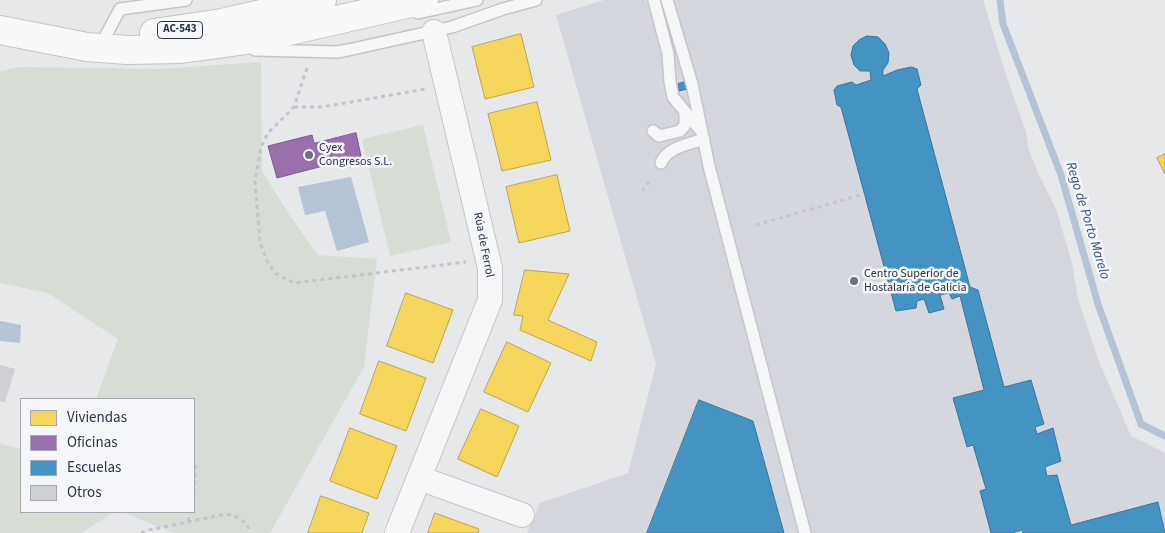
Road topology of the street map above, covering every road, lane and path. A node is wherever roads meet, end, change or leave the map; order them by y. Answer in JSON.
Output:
{"nodes":[{"id":1,"x":186,"y":0,"type":"edge"},
{"id":2,"x":424,"y":0,"type":"edge"},
{"id":3,"x":477,"y":0,"type":"edge"},
{"id":4,"x":536,"y":0,"type":"edge"},
{"id":5,"x":654,"y":0,"type":"edge"},
{"id":6,"x":668,"y":0,"type":"edge"},
{"id":7,"x":270,"y":1,"type":"dead end"},
{"id":8,"x":316,"y":4,"type":"edge"},
{"id":9,"x":0,"y":30,"type":"edge"},
{"id":10,"x":434,"y":32,"type":"junction"},
{"id":11,"x":104,"y":37,"type":"junction"},
{"id":12,"x":35,"y":38,"type":"junction"},
{"id":13,"x":0,"y":45,"type":"edge"},
{"id":14,"x":161,"y":50,"type":"junction"},
{"id":15,"x":253,"y":50,"type":"junction"},
{"id":16,"x":310,"y":60,"type":"dead end"},
{"id":17,"x":429,"y":88,"type":"dead end"},
{"id":18,"x":294,"y":107,"type":"junction"},
{"id":19,"x":685,"y":113,"type":"junction"},
{"id":20,"x":653,"y":131,"type":"dead end"},
{"id":21,"x":680,"y":131,"type":"junction"},
{"id":22,"x":703,"y":136,"type":"junction"},
{"id":23,"x":684,"y":146,"type":"junction"},
{"id":24,"x":661,"y":162,"type":"dead end"},
{"id":25,"x":709,"y":166,"type":"junction"},
{"id":26,"x":650,"y":181,"type":"dead end"},
{"id":27,"x":642,"y":191,"type":"dead end"},
{"id":28,"x":864,"y":194,"type":"dead end"},
{"id":29,"x":756,"y":225,"type":"dead end"},
{"id":30,"x":470,"y":262,"type":"dead end"},
{"id":31,"x":196,"y":461,"type":"dead end"},
{"id":32,"x":195,"y":477,"type":"edge"},
{"id":33,"x":419,"y":478,"type":"junction"},
{"id":34,"x":190,"y":513,"type":"edge"},
{"id":35,"x":522,"y":515,"type":"dead end"},
{"id":36,"x":188,"y":521,"type":"junction"},
{"id":37,"x":141,"y":533,"type":"edge"},
{"id":38,"x":251,"y":533,"type":"edge"},
{"id":39,"x":397,"y":533,"type":"edge"},
{"id":40,"x":805,"y":533,"type":"edge"}],
"edges":[{"from":1,"to":11,"type":"lane"},
{"from":2,"to":14,"type":"main road","number":"AC-543"},
{"from":3,"to":15,"type":"lane"},
{"from":4,"to":10,"type":"lane"},
{"from":5,"to":19,"type":"lane"},
{"from":6,"to":22,"type":"lane"},
{"from":7,"to":8,"type":"lane"},
{"from":8,"to":11,"type":"main road","number":"AC-543"},
{"from":9,"to":12,"type":"main road","number":"AC-543"},
{"from":10,"to":15,"type":"lane"},
{"from":10,"to":33,"type":"street","name":"Rúa de Ferrol"},
{"from":11,"to":12,"type":"main road","number":"AC-543"},
{"from":12,"to":13,"type":"street"},
{"from":12,"to":14,"type":"main road","number":"AC-543"},
{"from":14,"to":15,"type":"lane"},
{"from":16,"to":18,"type":"path"},
{"from":17,"to":18,"type":"path"},
{"from":18,"to":30,"type":"path"},
{"from":19,"to":21,"type":"lane"},
{"from":19,"to":22,"type":"lane"},
{"from":20,"to":21,"type":"lane"},
{"from":21,"to":22,"type":"lane"},
{"from":22,"to":23,"type":"lane"},
{"from":22,"to":25,"type":"lane"},
{"from":23,"to":24,"type":"lane"},
{"from":23,"to":25,"type":"lane"},
{"from":25,"to":40,"type":"lane"},
{"from":26,"to":27,"type":"path"},
{"from":28,"to":29,"type":"path"},
{"from":31,"to":32,"type":"path"},
{"from":33,"to":35,"type":"street"},
{"from":33,"to":39,"type":"street","name":"Rúa de Ferrol"},
{"from":34,"to":36,"type":"path"},
{"from":36,"to":37,"type":"path"},
{"from":36,"to":38,"type":"path"}]}
